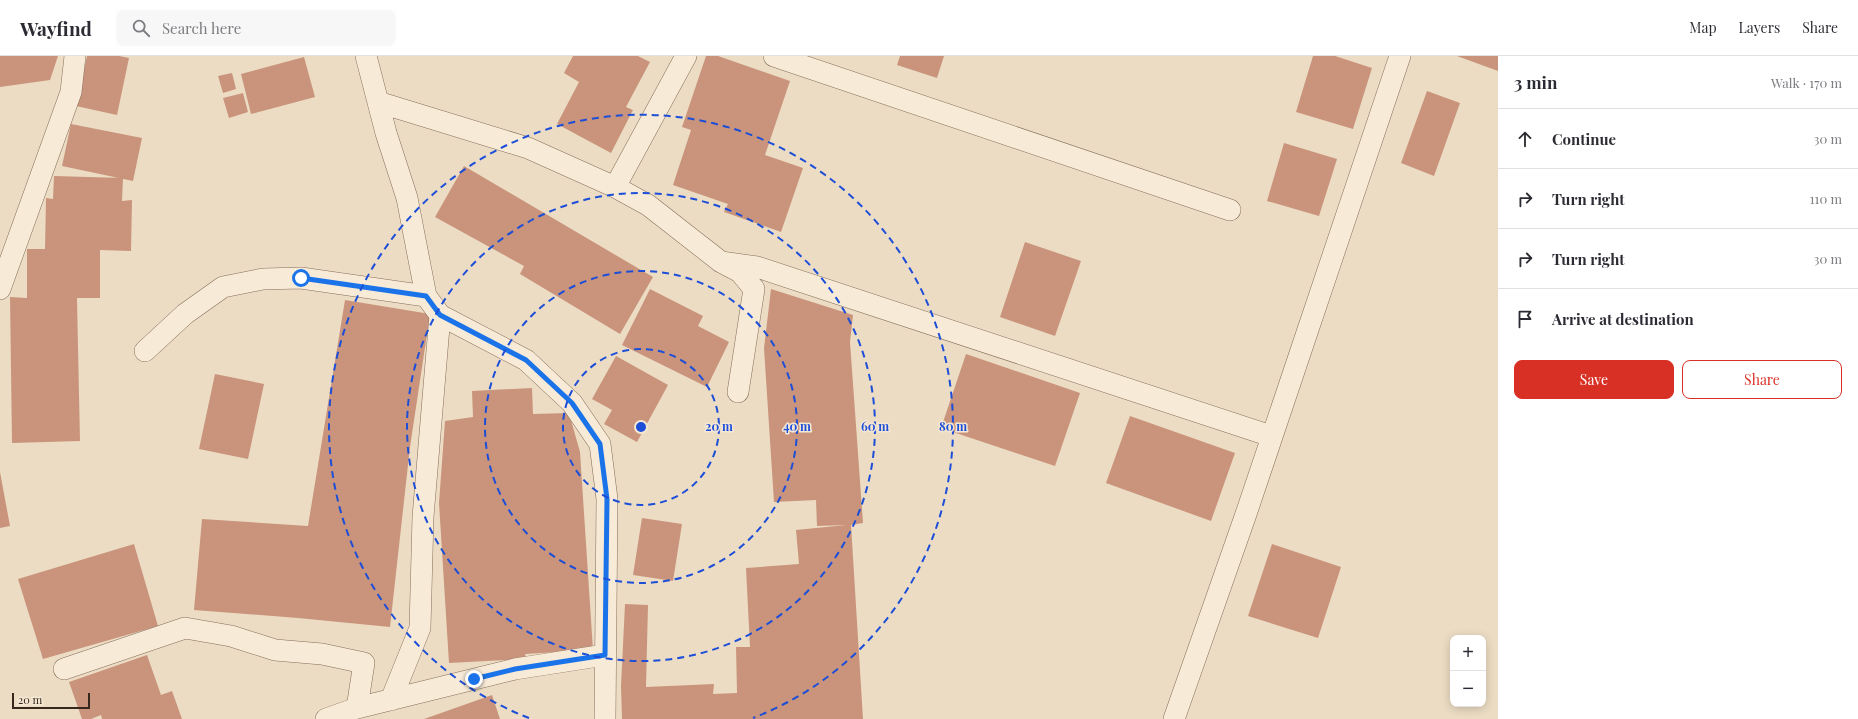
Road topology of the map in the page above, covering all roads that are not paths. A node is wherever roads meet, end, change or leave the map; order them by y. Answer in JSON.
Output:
{"nodes":[{"id":1,"x":75,"y":56,"type":"edge"},
{"id":2,"x":366,"y":56,"type":"edge"},
{"id":3,"x":686,"y":56,"type":"edge"},
{"id":4,"x":774,"y":56,"type":"edge"},
{"id":5,"x":1400,"y":56,"type":"edge"},
{"id":6,"x":378,"y":102,"type":"junction"},
{"id":7,"x":615,"y":187,"type":"junction"},
{"id":8,"x":1230,"y":210,"type":"dead end"},
{"id":9,"x":722,"y":262,"type":"junction"},
{"id":10,"x":0,"y":289,"type":"edge"},
{"id":11,"x":426,"y":296,"type":"junction"},
{"id":12,"x":440,"y":315,"type":"junction"},
{"id":13,"x":145,"y":351,"type":"dead end"},
{"id":14,"x":738,"y":392,"type":"dead end"},
{"id":15,"x":1271,"y":436,"type":"junction"},
{"id":16,"x":605,"y":655,"type":"junction"},
{"id":17,"x":64,"y":669,"type":"dead end"},
{"id":18,"x":391,"y":700,"type":"junction"},
{"id":19,"x":358,"y":708,"type":"junction"},
{"id":20,"x":326,"y":719,"type":"edge"},
{"id":21,"x":605,"y":719,"type":"edge"},
{"id":22,"x":1174,"y":719,"type":"edge"}],
"edges":[{"from":1,"to":10,"type":"street"},
{"from":2,"to":6,"type":"street"},
{"from":3,"to":7,"type":"street"},
{"from":4,"to":8,"type":"street"},
{"from":5,"to":15,"type":"street"},
{"from":6,"to":7,"type":"street"},
{"from":6,"to":11,"type":"street"},
{"from":7,"to":9,"type":"street"},
{"from":9,"to":14,"type":"street"},
{"from":9,"to":15,"type":"street"},
{"from":11,"to":12,"type":"street"},
{"from":11,"to":13,"type":"street"},
{"from":12,"to":16,"type":"street"},
{"from":12,"to":18,"type":"street"},
{"from":15,"to":22,"type":"street"},
{"from":16,"to":18,"type":"street"},
{"from":16,"to":21,"type":"street"},
{"from":17,"to":19,"type":"street"},
{"from":18,"to":19,"type":"street"},
{"from":19,"to":20,"type":"street"}]}
